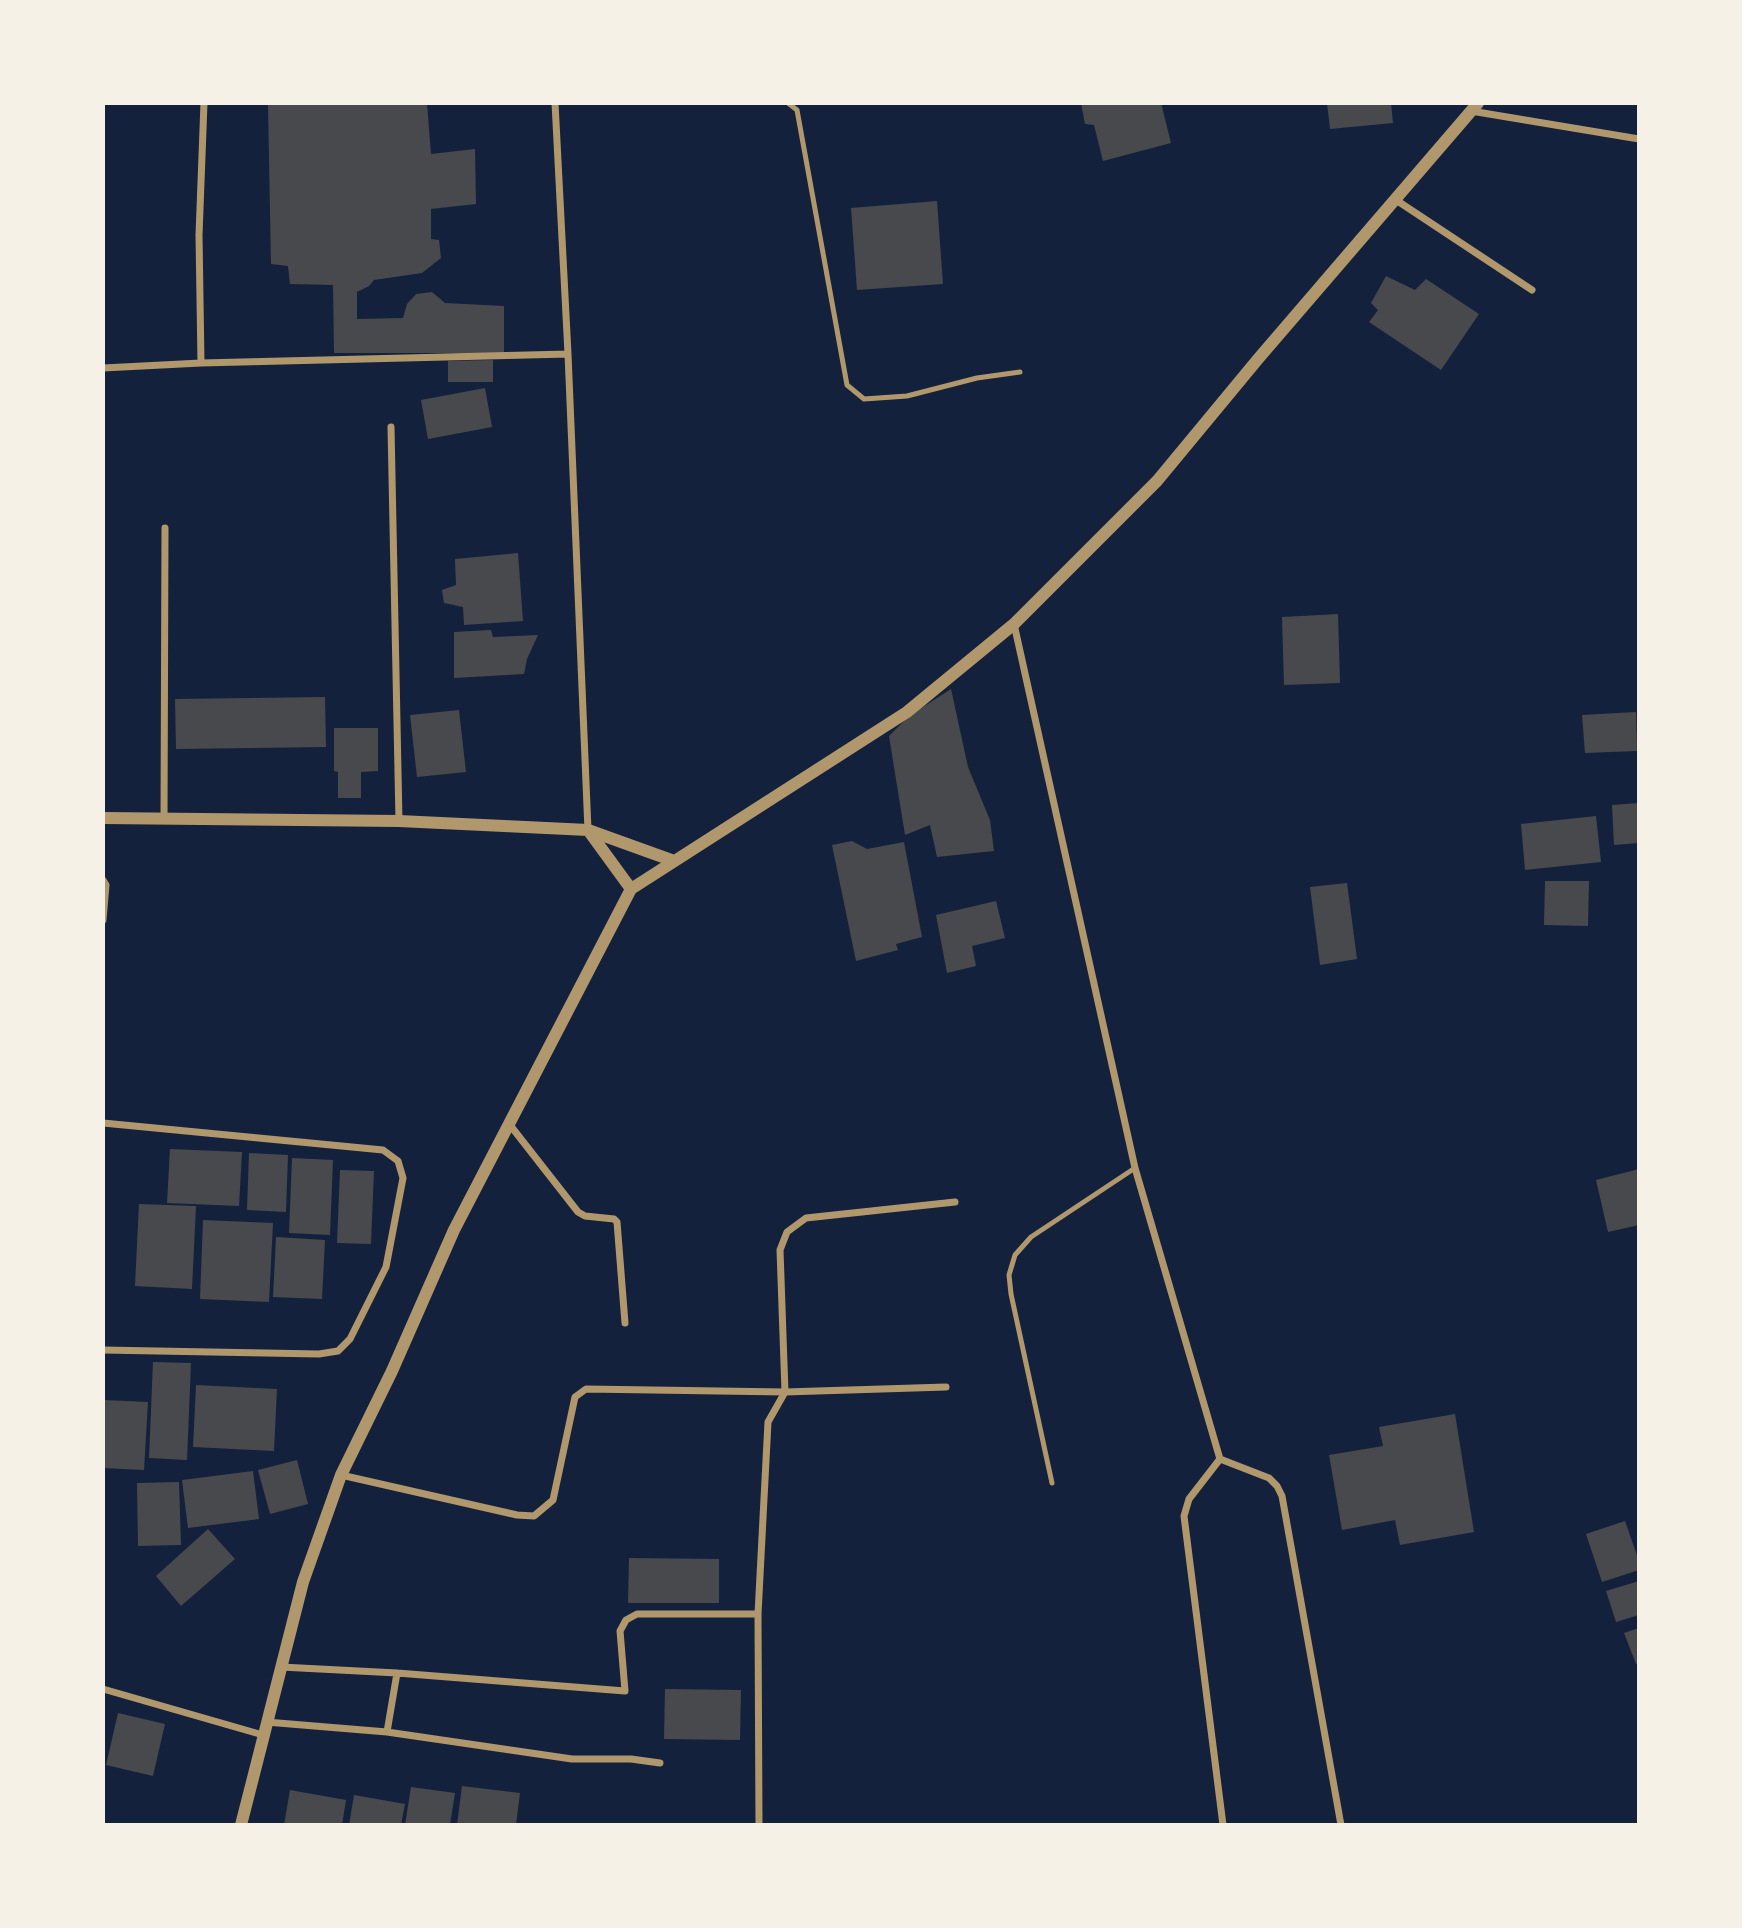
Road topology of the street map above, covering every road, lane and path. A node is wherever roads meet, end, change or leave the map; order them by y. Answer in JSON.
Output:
{"nodes":[{"id":1,"x":204,"y":103,"type":"edge"},
{"id":2,"x":555,"y":103,"type":"edge"},
{"id":3,"x":788,"y":103,"type":"edge"},
{"id":4,"x":1474,"y":107,"type":"edge"},
{"id":5,"x":1639,"y":139,"type":"edge"},
{"id":6,"x":1396,"y":200,"type":"junction"},
{"id":7,"x":1532,"y":290,"type":"dead end"},
{"id":8,"x":568,"y":354,"type":"junction"},
{"id":9,"x":201,"y":363,"type":"junction"},
{"id":10,"x":103,"y":368,"type":"edge"},
{"id":11,"x":1020,"y":372,"type":"dead end"},
{"id":12,"x":391,"y":427,"type":"dead end"},
{"id":13,"x":164,"y":528,"type":"dead end"},
{"id":14,"x":1014,"y":624,"type":"junction"},
{"id":15,"x":103,"y":818,"type":"edge"},
{"id":16,"x":164,"y":820,"type":"junction"},
{"id":17,"x":399,"y":821,"type":"junction"},
{"id":18,"x":588,"y":830,"type":"junction"},
{"id":19,"x":674,"y":861,"type":"junction"},
{"id":20,"x":103,"y":880,"type":"edge"},
{"id":21,"x":631,"y":889,"type":"junction"},
{"id":22,"x":103,"y":920,"type":"edge"},
{"id":23,"x":103,"y":1122,"type":"edge"},
{"id":24,"x":510,"y":1125,"type":"junction"},
{"id":25,"x":1135,"y":1168,"type":"junction"},
{"id":26,"x":955,"y":1202,"type":"dead end"},
{"id":27,"x":625,"y":1323,"type":"dead end"},
{"id":28,"x":103,"y":1350,"type":"edge"},
{"id":29,"x":946,"y":1387,"type":"dead end"},
{"id":30,"x":786,"y":1392,"type":"junction"},
{"id":31,"x":1220,"y":1459,"type":"junction"},
{"id":32,"x":341,"y":1475,"type":"junction"},
{"id":33,"x":1052,"y":1483,"type":"dead end"},
{"id":34,"x":758,"y":1614,"type":"junction"},
{"id":35,"x":281,"y":1667,"type":"junction"},
{"id":36,"x":397,"y":1673,"type":"junction"},
{"id":37,"x":103,"y":1689,"type":"edge"},
{"id":38,"x":265,"y":1729,"type":"junction"},
{"id":39,"x":387,"y":1732,"type":"junction"},
{"id":40,"x":660,"y":1763,"type":"dead end"},
{"id":41,"x":240,"y":1825,"type":"edge"},
{"id":42,"x":759,"y":1825,"type":"edge"},
{"id":43,"x":1223,"y":1825,"type":"edge"},
{"id":44,"x":1340,"y":1825,"type":"edge"}],
"edges":[{"from":1,"to":9,"type":"street"},
{"from":2,"to":8,"type":"street"},
{"from":3,"to":11,"type":"lane"},
{"from":4,"to":5,"type":"street"},
{"from":4,"to":6,"type":"street"},
{"from":6,"to":7,"type":"street"},
{"from":6,"to":14,"type":"street"},
{"from":8,"to":9,"type":"street"},
{"from":8,"to":18,"type":"street"},
{"from":9,"to":10,"type":"street"},
{"from":12,"to":17,"type":"street"},
{"from":13,"to":16,"type":"street"},
{"from":14,"to":19,"type":"street"},
{"from":14,"to":25,"type":"street"},
{"from":15,"to":16,"type":"street"},
{"from":16,"to":17,"type":"street"},
{"from":17,"to":18,"type":"street"},
{"from":18,"to":19,"type":"street"},
{"from":18,"to":21,"type":"street"},
{"from":19,"to":21,"type":"street"},
{"from":20,"to":22,"type":"street"},
{"from":21,"to":24,"type":"street"},
{"from":23,"to":28,"type":"street"},
{"from":24,"to":27,"type":"street"},
{"from":24,"to":32,"type":"street"},
{"from":25,"to":31,"type":"street"},
{"from":25,"to":33,"type":"lane"},
{"from":26,"to":30,"type":"street"},
{"from":29,"to":30,"type":"street"},
{"from":30,"to":32,"type":"street"},
{"from":30,"to":34,"type":"street"},
{"from":31,"to":43,"type":"street"},
{"from":31,"to":44,"type":"street"},
{"from":32,"to":35,"type":"street"},
{"from":34,"to":36,"type":"street"},
{"from":34,"to":42,"type":"street"},
{"from":35,"to":36,"type":"street"},
{"from":35,"to":38,"type":"street"},
{"from":36,"to":39,"type":"street"},
{"from":37,"to":38,"type":"street"},
{"from":38,"to":39,"type":"street"},
{"from":38,"to":41,"type":"street"},
{"from":39,"to":40,"type":"street"}]}
